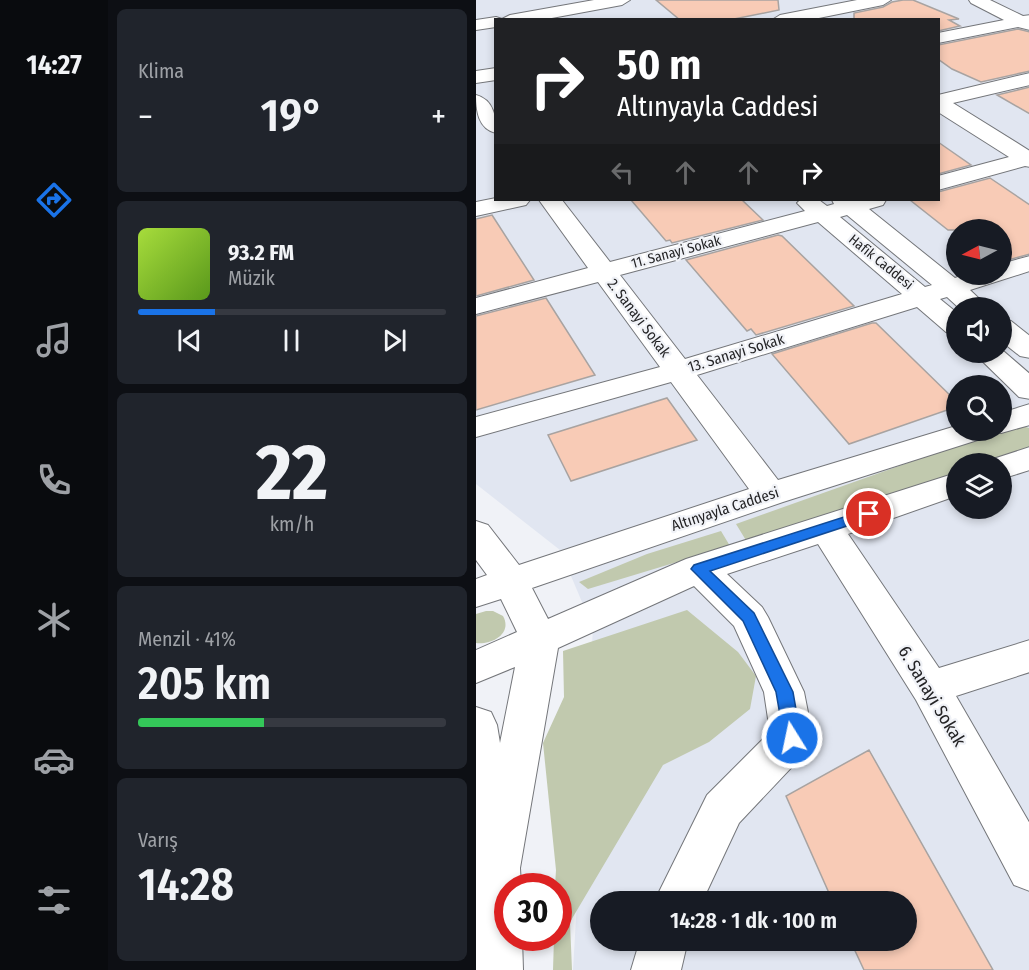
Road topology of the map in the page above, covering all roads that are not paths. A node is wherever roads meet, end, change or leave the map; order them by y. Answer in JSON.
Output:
{"nodes":[{"id":1,"x":622,"y":0,"type":"edge"},
{"id":2,"x":883,"y":0,"type":"edge"},
{"id":3,"x":977,"y":0,"type":"edge"},
{"id":4,"x":597,"y":2,"type":"edge"},
{"id":5,"x":783,"y":12,"type":"edge"},
{"id":6,"x":520,"y":18,"type":"edge"},
{"id":7,"x":617,"y":18,"type":"edge"},
{"id":8,"x":804,"y":18,"type":"edge"},
{"id":9,"x":494,"y":22,"type":"edge"},
{"id":10,"x":1026,"y":23,"type":"edge"},
{"id":11,"x":476,"y":26,"type":"edge"},
{"id":12,"x":940,"y":38,"type":"edge"},
{"id":13,"x":494,"y":74,"type":"edge"},
{"id":14,"x":476,"y":77,"type":"edge"},
{"id":15,"x":1030,"y":79,"type":"edge"},
{"id":16,"x":476,"y":101,"type":"edge"},
{"id":17,"x":940,"y":102,"type":"edge"},
{"id":18,"x":940,"y":103,"type":"edge"},
{"id":19,"x":494,"y":124,"type":"edge"},
{"id":20,"x":494,"y":133,"type":"edge"},
{"id":21,"x":476,"y":137,"type":"edge"},
{"id":22,"x":1028,"y":160,"type":"edge"},
{"id":23,"x":940,"y":182,"type":"edge"},
{"id":24,"x":513,"y":201,"type":"edge"},
{"id":25,"x":551,"y":201,"type":"edge"},
{"id":26,"x":866,"y":201,"type":"edge"},
{"id":27,"x":847,"y":203,"type":"edge"},
{"id":28,"x":813,"y":206,"type":"edge"},
{"id":29,"x":476,"y":209,"type":"edge"},
{"id":30,"x":1030,"y":263,"type":"edge"},
{"id":31,"x":1012,"y":269,"type":"edge"},
{"id":32,"x":604,"y":272,"type":"junction"},
{"id":33,"x":960,"y":285,"type":"edge"},
{"id":34,"x":951,"y":288,"type":"junction"},
{"id":35,"x":923,"y":297,"type":"junction"},
{"id":36,"x":962,"y":297,"type":"edge"},
{"id":37,"x":476,"y":306,"type":"edge"},
{"id":38,"x":946,"y":317,"type":"edge"},
{"id":39,"x":1012,"y":336,"type":"edge"},
{"id":40,"x":1030,"y":350,"type":"edge"},
{"id":41,"x":999,"y":363,"type":"edge"},
{"id":42,"x":678,"y":371,"type":"junction"},
{"id":43,"x":1030,"y":390,"type":"edge"},
{"id":44,"x":1030,"y":414,"type":"edge"},
{"id":45,"x":1012,"y":420,"type":"edge"},
{"id":46,"x":476,"y":427,"type":"edge"},
{"id":47,"x":946,"y":439,"type":"edge"},
{"id":48,"x":1030,"y":458,"type":"edge"},
{"id":49,"x":1012,"y":464,"type":"edge"},
{"id":50,"x":946,"y":487,"type":"edge"},
{"id":51,"x":771,"y":494,"type":"junction"},
{"id":52,"x":826,"y":529,"type":"junction"},
{"id":53,"x":476,"y":534,"type":"edge"},
{"id":54,"x":699,"y":569,"type":"junction"},
{"id":55,"x":493,"y":587,"type":"edge"},
{"id":56,"x":540,"y":639,"type":"junction"},
{"id":57,"x":1030,"y":656,"type":"edge"},
{"id":58,"x":476,"y":667,"type":"edge"},
{"id":59,"x":930,"y":688,"type":"junction"},
{"id":60,"x":476,"y":725,"type":"edge"},
{"id":61,"x":497,"y":868,"type":"junction"},
{"id":62,"x":1030,"y":869,"type":"edge"},
{"id":63,"x":682,"y":891,"type":"edge"},
{"id":64,"x":661,"y":951,"type":"edge"},
{"id":65,"x":498,"y":970,"type":"edge"},
{"id":66,"x":656,"y":970,"type":"edge"}],
"edges":[{"from":1,"to":4,"type":"street"},
{"from":2,"to":8,"type":"street"},
{"from":3,"to":10,"type":"street"},
{"from":4,"to":6,"type":"street"},
{"from":4,"to":7,"type":"street"},
{"from":5,"to":8,"type":"street"},
{"from":9,"to":11,"type":"street"},
{"from":10,"to":12,"type":"street"},
{"from":13,"to":14,"type":"street"},
{"from":15,"to":17,"type":"street"},
{"from":16,"to":19,"type":"street"},
{"from":18,"to":22,"type":"street"},
{"from":20,"to":21,"type":"street"},
{"from":22,"to":23,"type":"street"},
{"from":24,"to":29,"type":"street"},
{"from":25,"to":32,"type":"street","name":"2. Sanayi Sokak"},
{"from":26,"to":27,"type":"street","name":"11. Sanayi Sokak"},
{"from":27,"to":28,"type":"street","name":"11. Sanayi Sokak"},
{"from":27,"to":34,"type":"street","name":"Hafik Caddesi"},
{"from":28,"to":32,"type":"street","name":"11. Sanayi Sokak"},
{"from":28,"to":35,"type":"street","name":"Hafik Caddesi"},
{"from":30,"to":31,"type":"street"},
{"from":32,"to":37,"type":"street","name":"11. Sanayi Sokak"},
{"from":32,"to":42,"type":"street","name":"2. Sanayi Sokak"},
{"from":33,"to":34,"type":"street","name":"13. Sanayi Sokak"},
{"from":34,"to":35,"type":"street","name":"13. Sanayi Sokak"},
{"from":34,"to":36,"type":"street","name":"Hafik Caddesi"},
{"from":35,"to":38,"type":"street","name":"Hafik Caddesi"},
{"from":35,"to":42,"type":"street","name":"13. Sanayi Sokak"},
{"from":39,"to":40,"type":"street"},
{"from":41,"to":43,"type":"street"},
{"from":42,"to":46,"type":"street","name":"13. Sanayi Sokak"},
{"from":42,"to":51,"type":"street","name":"2. Sanayi Sokak"},
{"from":44,"to":45,"type":"street"},
{"from":47,"to":51,"type":"street","name":"Altınyayla Caddesi"},
{"from":48,"to":49,"type":"street"},
{"from":50,"to":52,"type":"street"},
{"from":51,"to":55,"type":"street","name":"Altınyayla Caddesi"},
{"from":52,"to":54,"type":"street"},
{"from":52,"to":59,"type":"street","name":"6. Sanayi Sokak"},
{"from":53,"to":55,"type":"street"},
{"from":54,"to":56,"type":"street"},
{"from":54,"to":63,"type":"street"},
{"from":55,"to":56,"type":"street"},
{"from":56,"to":58,"type":"street"},
{"from":56,"to":61,"type":"street"},
{"from":57,"to":59,"type":"street"},
{"from":59,"to":62,"type":"street","name":"6. Sanayi Sokak"},
{"from":60,"to":61,"type":"street"},
{"from":61,"to":65,"type":"street"},
{"from":64,"to":66,"type":"street"}]}
